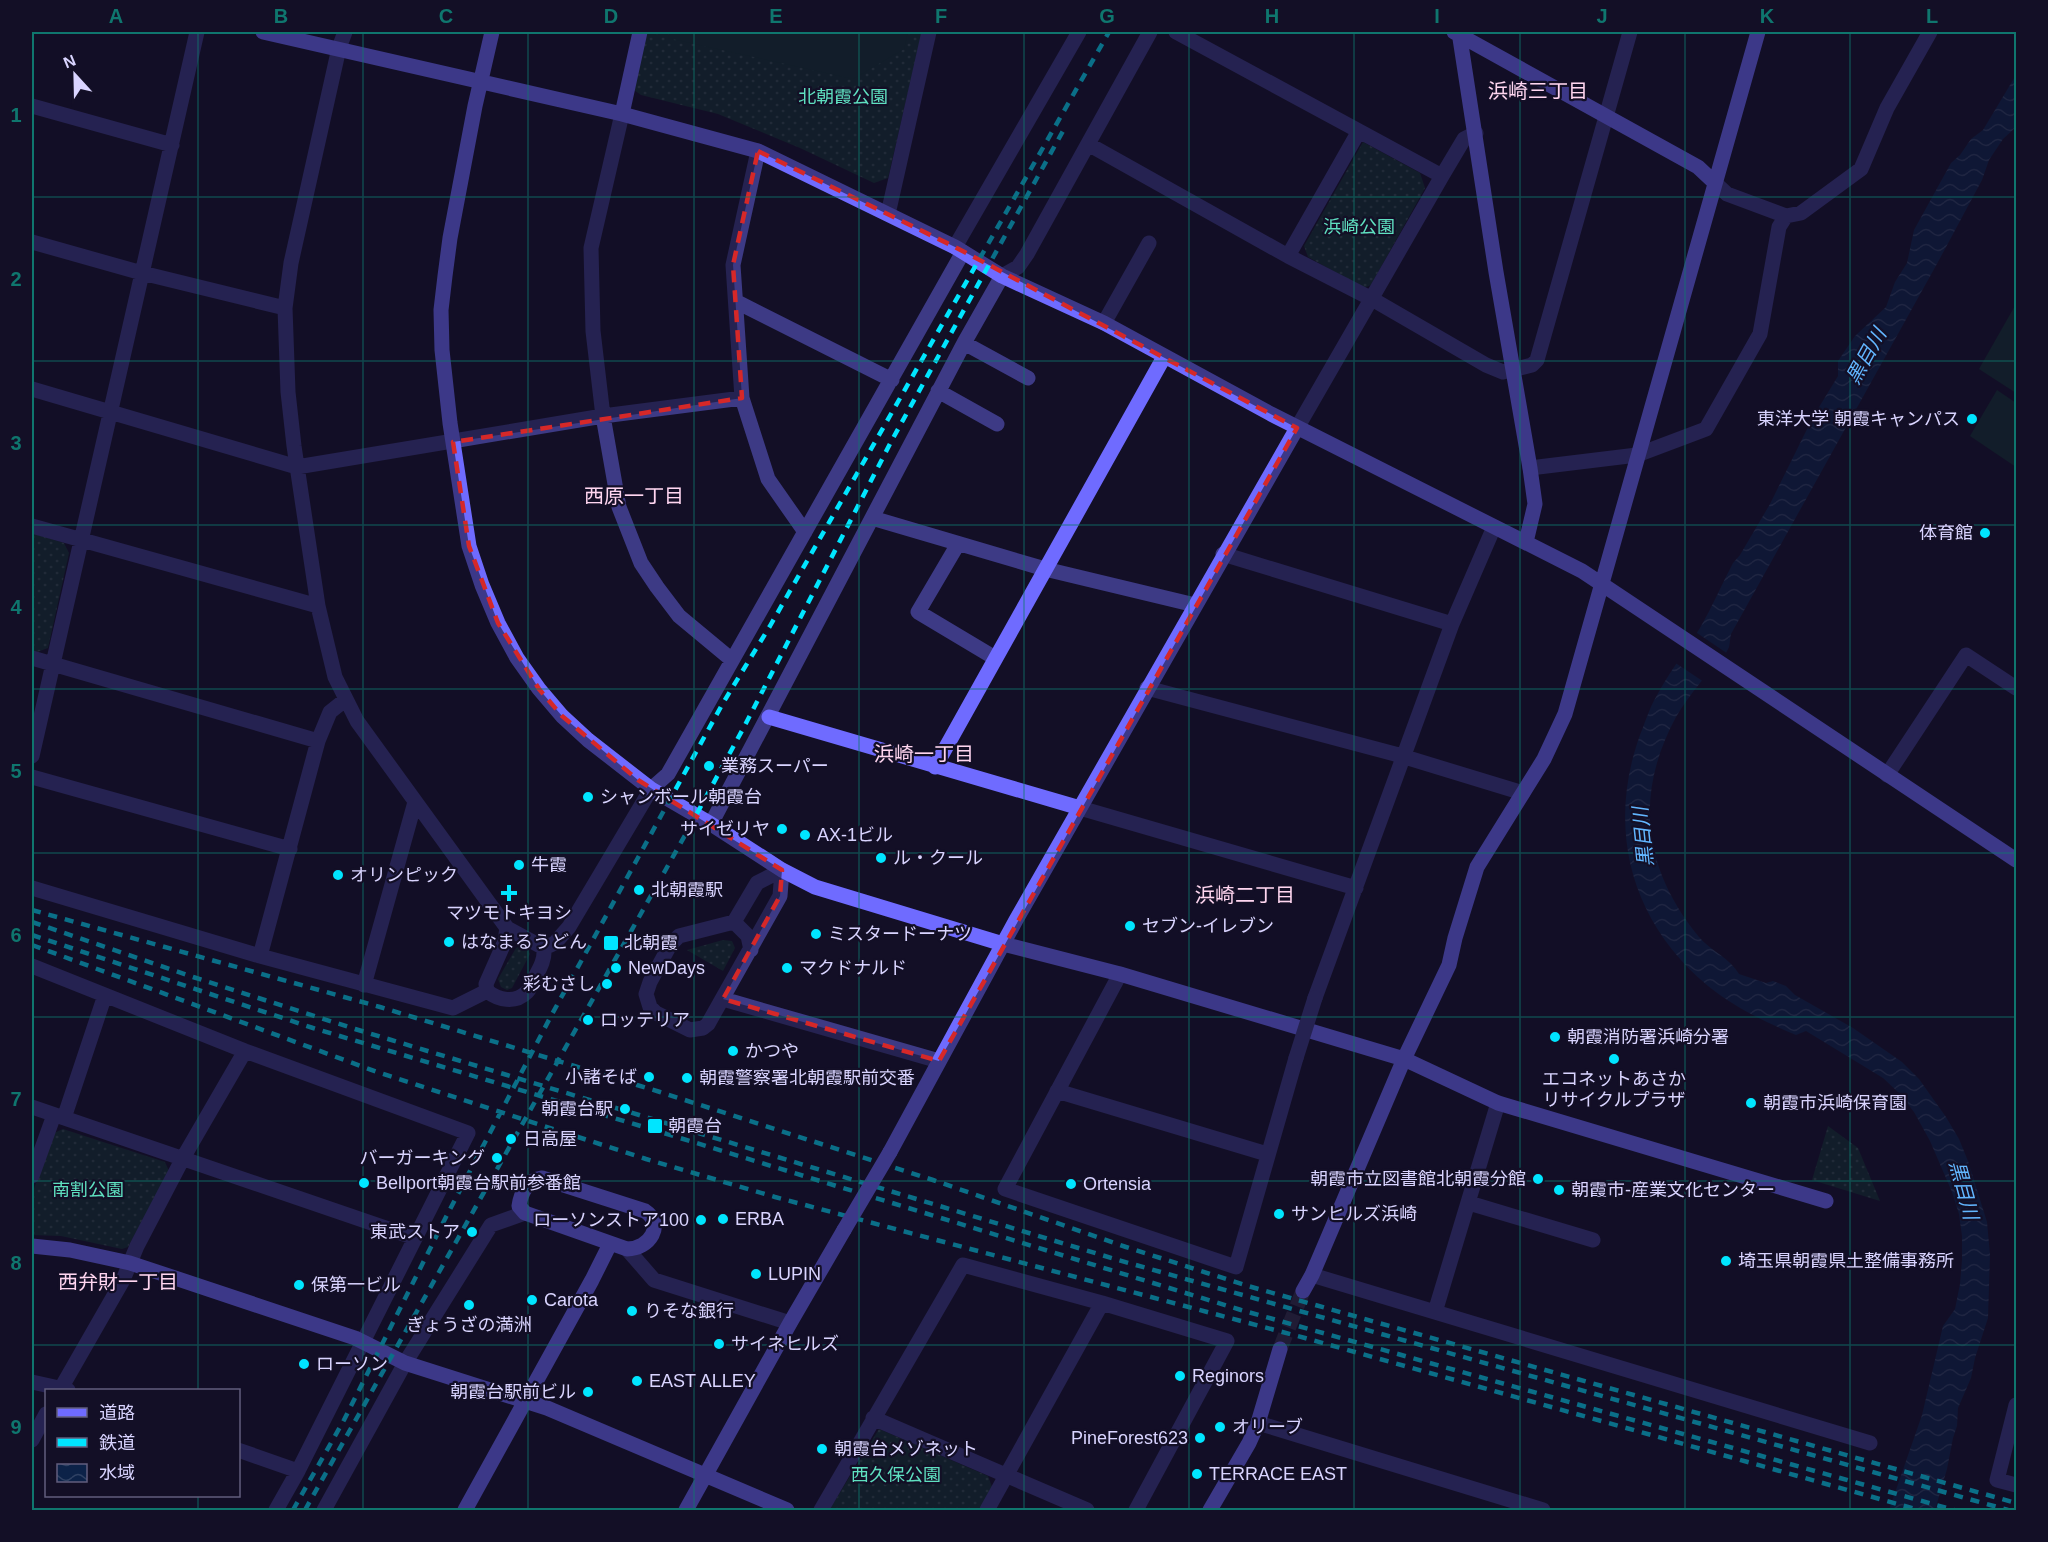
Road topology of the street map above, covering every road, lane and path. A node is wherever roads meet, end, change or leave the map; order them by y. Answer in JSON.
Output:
{"nodes":[{"id":1,"x":197,"y":32,"type":"edge"},
{"id":2,"x":263,"y":32,"type":"edge"},
{"id":3,"x":345,"y":32,"type":"edge"},
{"id":4,"x":492,"y":32,"type":"edge"},
{"id":5,"x":640,"y":32,"type":"edge"},
{"id":6,"x":930,"y":32,"type":"edge"},
{"id":7,"x":1078,"y":32,"type":"edge"},
{"id":8,"x":1150,"y":32,"type":"edge"},
{"id":9,"x":1176,"y":32,"type":"edge"},
{"id":10,"x":1630,"y":32,"type":"edge"},
{"id":11,"x":1758,"y":32,"type":"edge"},
{"id":12,"x":1930,"y":32,"type":"edge"},
{"id":13,"x":1458,"y":33,"type":"edge"},
{"id":14,"x":339,"y":48,"type":"junction"},
{"id":15,"x":480,"y":81,"type":"junction"},
{"id":16,"x":32,"y":106,"type":"edge"},
{"id":17,"x":622,"y":114,"type":"junction"},
{"id":18,"x":1605,"y":116,"type":"junction"},
{"id":19,"x":1359,"y":131,"type":"junction"},
{"id":20,"x":1476,"y":133,"type":"junction"},
{"id":21,"x":1088,"y":144,"type":"junction"},
{"id":22,"x":172,"y":145,"type":"junction"},
{"id":23,"x":758,"y":151,"type":"junction"},
{"id":24,"x":1442,"y":176,"type":"junction"},
{"id":25,"x":1714,"y":182,"type":"junction"},
{"id":26,"x":888,"y":214,"type":"junction"},
{"id":27,"x":1786,"y":216,"type":"junction"},
{"id":28,"x":32,"y":242,"type":"edge"},
{"id":29,"x":1149,"y":243,"type":"dead end"},
{"id":30,"x":959,"y":249,"type":"junction"},
{"id":31,"x":1288,"y":256,"type":"junction"},
{"id":32,"x":142,"y":273,"type":"junction"},
{"id":33,"x":1002,"y":276,"type":"junction"},
{"id":34,"x":1372,"y":299,"type":"junction"},
{"id":35,"x":737,"y":302,"type":"junction"},
{"id":36,"x":285,"y":308,"type":"junction"},
{"id":37,"x":1104,"y":324,"type":"junction"},
{"id":38,"x":964,"y":343,"type":"junction"},
{"id":39,"x":1164,"y":357,"type":"junction"},
{"id":40,"x":1514,"y":370,"type":"junction"},
{"id":41,"x":1028,"y":378,"type":"dead end"},
{"id":42,"x":892,"y":380,"type":"junction"},
{"id":43,"x":32,"y":389,"type":"edge"},
{"id":44,"x":938,"y":391,"type":"junction"},
{"id":45,"x":742,"y":398,"type":"junction"},
{"id":46,"x":110,"y":412,"type":"junction"},
{"id":47,"x":603,"y":416,"type":"junction"},
{"id":48,"x":998,"y":424,"type":"dead end"},
{"id":49,"x":1297,"y":428,"type":"junction"},
{"id":50,"x":453,"y":442,"type":"junction"},
{"id":51,"x":1638,"y":455,"type":"junction"},
{"id":52,"x":297,"y":467,"type":"junction"},
{"id":53,"x":1530,"y":468,"type":"junction"},
{"id":54,"x":872,"y":518,"type":"junction"},
{"id":55,"x":32,"y":526,"type":"edge"},
{"id":56,"x":1494,"y":527,"type":"junction"},
{"id":57,"x":805,"y":532,"type":"junction"},
{"id":58,"x":80,"y":540,"type":"junction"},
{"id":59,"x":1526,"y":542,"type":"junction"},
{"id":60,"x":958,"y":544,"type":"junction"},
{"id":61,"x":1223,"y":554,"type":"junction"},
{"id":62,"x":1045,"y":569,"type":"junction"},
{"id":63,"x":1600,"y":583,"type":"junction"},
{"id":64,"x":1195,"y":605,"type":"junction"},
{"id":65,"x":318,"y":606,"type":"junction"},
{"id":66,"x":1452,"y":624,"type":"junction"},
{"id":67,"x":32,"y":658,"type":"edge"},
{"id":68,"x":995,"y":658,"type":"junction"},
{"id":69,"x":732,"y":660,"type":"junction"},
{"id":70,"x":53,"y":664,"type":"junction"},
{"id":71,"x":1148,"y":688,"type":"junction"},
{"id":72,"x":2016,"y":688,"type":"edge"},
{"id":73,"x":345,"y":700,"type":"junction"},
{"id":74,"x":769,"y":717,"type":"junction"},
{"id":75,"x":318,"y":741,"type":"junction"},
{"id":76,"x":32,"y":756,"type":"edge"},
{"id":77,"x":1403,"y":757,"type":"junction"},
{"id":78,"x":935,"y":767,"type":"junction"},
{"id":79,"x":1887,"y":775,"type":"junction"},
{"id":80,"x":32,"y":777,"type":"edge"},
{"id":81,"x":651,"y":789,"type":"junction"},
{"id":82,"x":1523,"y":793,"type":"junction"},
{"id":83,"x":415,"y":802,"type":"junction"},
{"id":84,"x":1080,"y":807,"type":"junction"},
{"id":85,"x":711,"y":824,"type":"junction"},
{"id":86,"x":290,"y":849,"type":"junction"},
{"id":87,"x":2016,"y":860,"type":"edge"},
{"id":88,"x":782,"y":870,"type":"junction"},
{"id":89,"x":32,"y":888,"type":"edge"},
{"id":90,"x":1356,"y":888,"type":"junction"},
{"id":91,"x":734,"y":922,"type":"junction"},
{"id":92,"x":507,"y":928,"type":"junction"},
{"id":93,"x":1003,"y":944,"type":"junction"},
{"id":94,"x":544,"y":948,"type":"junction"},
{"id":95,"x":750,"y":950,"type":"junction"},
{"id":96,"x":260,"y":956,"type":"junction"},
{"id":97,"x":32,"y":966,"type":"edge"},
{"id":98,"x":1120,"y":975,"type":"junction"},
{"id":99,"x":364,"y":985,"type":"junction"},
{"id":100,"x":487,"y":992,"type":"junction"},
{"id":101,"x":105,"y":995,"type":"junction"},
{"id":102,"x":723,"y":999,"type":"junction"},
{"id":103,"x":245,"y":1051,"type":"junction"},
{"id":104,"x":1404,"y":1059,"type":"junction"},
{"id":105,"x":939,"y":1061,"type":"junction"},
{"id":106,"x":1057,"y":1091,"type":"junction"},
{"id":107,"x":1498,"y":1103,"type":"junction"},
{"id":108,"x":32,"y":1107,"type":"edge"},
{"id":109,"x":59,"y":1116,"type":"junction"},
{"id":110,"x":1267,"y":1154,"type":"junction"},
{"id":111,"x":183,"y":1158,"type":"junction"},
{"id":112,"x":32,"y":1176,"type":"edge"},
{"id":113,"x":1826,"y":1201,"type":"dead end"},
{"id":114,"x":1469,"y":1203,"type":"junction"},
{"id":115,"x":525,"y":1213,"type":"junction"},
{"id":116,"x":415,"y":1238,"type":"junction"},
{"id":117,"x":1593,"y":1240,"type":"dead end"},
{"id":118,"x":610,"y":1244,"type":"junction"},
{"id":119,"x":32,"y":1246,"type":"edge"},
{"id":120,"x":627,"y":1249,"type":"junction"},
{"id":121,"x":130,"y":1263,"type":"junction"},
{"id":122,"x":1312,"y":1275,"type":"junction"},
{"id":123,"x":1303,"y":1291,"type":"tunnel mouth"},
{"id":124,"x":1102,"y":1303,"type":"junction"},
{"id":125,"x":1435,"y":1312,"type":"junction"},
{"id":126,"x":790,"y":1323,"type":"junction"},
{"id":127,"x":364,"y":1341,"type":"junction"},
{"id":128,"x":1280,"y":1349,"type":"tunnel mouth"},
{"id":129,"x":405,"y":1363,"type":"junction"},
{"id":130,"x":32,"y":1382,"type":"edge"},
{"id":131,"x":59,"y":1389,"type":"edge"},
{"id":132,"x":64,"y":1389,"type":"edge"},
{"id":133,"x":527,"y":1400,"type":"junction"},
{"id":134,"x":2016,"y":1405,"type":"edge"},
{"id":135,"x":45,"y":1415,"type":"edge"},
{"id":136,"x":873,"y":1418,"type":"junction"},
{"id":137,"x":1258,"y":1423,"type":"junction"},
{"id":138,"x":32,"y":1440,"type":"edge"},
{"id":139,"x":1870,"y":1443,"type":"dead end"},
{"id":140,"x":240,"y":1451,"type":"edge"},
{"id":141,"x":298,"y":1470,"type":"junction"},
{"id":142,"x":1006,"y":1476,"type":"junction"},
{"id":143,"x":705,"y":1477,"type":"junction"},
{"id":144,"x":2016,"y":1485,"type":"edge"},
{"id":145,"x":276,"y":1510,"type":"edge"},
{"id":146,"x":324,"y":1510,"type":"edge"},
{"id":147,"x":465,"y":1510,"type":"edge"},
{"id":148,"x":686,"y":1510,"type":"edge"},
{"id":149,"x":787,"y":1510,"type":"edge"},
{"id":150,"x":821,"y":1510,"type":"edge"},
{"id":151,"x":987,"y":1510,"type":"edge"},
{"id":152,"x":1088,"y":1510,"type":"edge"},
{"id":153,"x":1136,"y":1510,"type":"edge"},
{"id":154,"x":1210,"y":1510,"type":"edge"},
{"id":155,"x":1543,"y":1510,"type":"edge"}],
"edges":[{"from":1,"to":22,"type":"street"},
{"from":2,"to":14,"type":"street"},
{"from":3,"to":14,"type":"street"},
{"from":4,"to":15,"type":"street"},
{"from":5,"to":17,"type":"street"},
{"from":6,"to":26,"type":"street"},
{"from":7,"to":30,"type":"street"},
{"from":8,"to":21,"type":"street"},
{"from":9,"to":19,"type":"street"},
{"from":10,"to":18,"type":"street"},
{"from":11,"to":25,"type":"street"},
{"from":12,"to":27,"type":"street"},
{"from":13,"to":18,"type":"street"},
{"from":13,"to":20,"type":"street"},
{"from":14,"to":15,"type":"street"},
{"from":14,"to":36,"type":"street"},
{"from":15,"to":17,"type":"street"},
{"from":15,"to":50,"type":"street"},
{"from":16,"to":22,"type":"street"},
{"from":17,"to":23,"type":"street"},
{"from":17,"to":47,"type":"street"},
{"from":18,"to":25,"type":"street"},
{"from":18,"to":40,"type":"street"},
{"from":19,"to":24,"type":"street"},
{"from":19,"to":31,"type":"street"},
{"from":20,"to":24,"type":"street"},
{"from":20,"to":40,"type":"street"},
{"from":21,"to":31,"type":"street"},
{"from":21,"to":33,"type":"street"},
{"from":22,"to":32,"type":"street"},
{"from":23,"to":26,"type":"street"},
{"from":23,"to":35,"type":"street"},
{"from":24,"to":34,"type":"street"},
{"from":25,"to":27,"type":"street"},
{"from":25,"to":51,"type":"street"},
{"from":26,"to":30,"type":"street"},
{"from":27,"to":51,"type":"street"},
{"from":28,"to":32,"type":"street"},
{"from":29,"to":37,"type":"street"},
{"from":30,"to":33,"type":"street"},
{"from":30,"to":42,"type":"street"},
{"from":31,"to":34,"type":"street"},
{"from":32,"to":36,"type":"street"},
{"from":32,"to":46,"type":"street"},
{"from":33,"to":37,"type":"street"},
{"from":33,"to":38,"type":"street"},
{"from":34,"to":40,"type":"street"},
{"from":34,"to":49,"type":"street"},
{"from":35,"to":42,"type":"street"},
{"from":35,"to":45,"type":"street"},
{"from":36,"to":52,"type":"street"},
{"from":37,"to":39,"type":"street"},
{"from":38,"to":41,"type":"street"},
{"from":38,"to":44,"type":"street"},
{"from":39,"to":49,"type":"street"},
{"from":39,"to":62,"type":"street"},
{"from":40,"to":53,"type":"street"},
{"from":42,"to":57,"type":"street"},
{"from":43,"to":46,"type":"street"},
{"from":44,"to":48,"type":"street"},
{"from":44,"to":54,"type":"street"},
{"from":45,"to":47,"type":"street"},
{"from":45,"to":57,"type":"street"},
{"from":46,"to":52,"type":"street"},
{"from":46,"to":58,"type":"street"},
{"from":47,"to":50,"type":"street"},
{"from":47,"to":69,"type":"street"},
{"from":49,"to":56,"type":"street"},
{"from":49,"to":61,"type":"street"},
{"from":50,"to":52,"type":"street"},
{"from":50,"to":81,"type":"street"},
{"from":51,"to":53,"type":"street"},
{"from":51,"to":63,"type":"street"},
{"from":52,"to":65,"type":"street"},
{"from":53,"to":59,"type":"street"},
{"from":54,"to":60,"type":"street"},
{"from":54,"to":74,"type":"street"},
{"from":55,"to":58,"type":"street"},
{"from":56,"to":59,"type":"street"},
{"from":56,"to":66,"type":"street"},
{"from":57,"to":69,"type":"street"},
{"from":58,"to":65,"type":"street"},
{"from":58,"to":70,"type":"street"},
{"from":59,"to":63,"type":"street"},
{"from":60,"to":62,"type":"street"},
{"from":60,"to":68,"type":"street"},
{"from":61,"to":64,"type":"street"},
{"from":61,"to":66,"type":"street"},
{"from":62,"to":64,"type":"street"},
{"from":62,"to":68,"type":"street"},
{"from":63,"to":79,"type":"street"},
{"from":63,"to":82,"type":"street"},
{"from":64,"to":71,"type":"street"},
{"from":65,"to":73,"type":"street"},
{"from":66,"to":77,"type":"street"},
{"from":67,"to":70,"type":"street"},
{"from":68,"to":78,"type":"street"},
{"from":69,"to":81,"type":"street"},
{"from":70,"to":75,"type":"street"},
{"from":70,"to":76,"type":"street"},
{"from":71,"to":77,"type":"street"},
{"from":71,"to":84,"type":"street"},
{"from":72,"to":79,"type":"street"},
{"from":73,"to":75,"type":"street"},
{"from":73,"to":83,"type":"street"},
{"from":74,"to":78,"type":"street"},
{"from":74,"to":85,"type":"street"},
{"from":75,"to":86,"type":"street"},
{"from":77,"to":82,"type":"street"},
{"from":77,"to":90,"type":"street"},
{"from":78,"to":84,"type":"street"},
{"from":79,"to":87,"type":"street"},
{"from":80,"to":86,"type":"street"},
{"from":81,"to":85,"type":"street"},
{"from":81,"to":94,"type":"street"},
{"from":82,"to":104,"type":"street"},
{"from":83,"to":92,"type":"street"},
{"from":83,"to":99,"type":"street"},
{"from":84,"to":90,"type":"street"},
{"from":84,"to":93,"type":"street"},
{"from":85,"to":88,"type":"street"},
{"from":86,"to":96,"type":"street"},
{"from":88,"to":91,"type":"street"},
{"from":88,"to":93,"type":"street"},
{"from":88,"to":95,"type":"street"},
{"from":89,"to":96,"type":"street"},
{"from":90,"to":110,"type":"street","bridge":true},
{"from":91,"to":95,"type":"street"},
{"from":91,"to":102,"type":"street"},
{"from":92,"to":94,"type":"street"},
{"from":92,"to":100,"type":"street"},
{"from":93,"to":98,"type":"street"},
{"from":93,"to":105,"type":"street"},
{"from":94,"to":100,"type":"street"},
{"from":95,"to":102,"type":"street"},
{"from":96,"to":99,"type":"street"},
{"from":97,"to":101,"type":"street"},
{"from":98,"to":104,"type":"street"},
{"from":98,"to":106,"type":"street"},
{"from":99,"to":100,"type":"street"},
{"from":101,"to":103,"type":"street"},
{"from":101,"to":109,"type":"street"},
{"from":102,"to":105,"type":"street"},
{"from":103,"to":111,"type":"street"},
{"from":103,"to":116,"type":"street"},
{"from":104,"to":107,"type":"street"},
{"from":104,"to":122,"type":"street"},
{"from":105,"to":126,"type":"street","bridge":true},
{"from":106,"to":110,"type":"street"},
{"from":106,"to":110,"type":"street"},
{"from":107,"to":113,"type":"street"},
{"from":107,"to":114,"type":"street"},
{"from":108,"to":109,"type":"street"},
{"from":109,"to":111,"type":"street"},
{"from":109,"to":112,"type":"street"},
{"from":111,"to":116,"type":"street"},
{"from":111,"to":121,"type":"street"},
{"from":114,"to":117,"type":"street"},
{"from":114,"to":125,"type":"street"},
{"from":115,"to":118,"type":"street"},
{"from":115,"to":120,"type":"street"},
{"from":115,"to":129,"type":"street"},
{"from":116,"to":127,"type":"street"},
{"from":118,"to":120,"type":"street"},
{"from":118,"to":133,"type":"street"},
{"from":119,"to":121,"type":"street"},
{"from":120,"to":126,"type":"street"},
{"from":121,"to":127,"type":"street"},
{"from":121,"to":132,"type":"street"},
{"from":122,"to":123,"type":"street"},
{"from":122,"to":125,"type":"street"},
{"from":124,"to":136,"type":"street"},
{"from":124,"to":142,"type":"street"},
{"from":124,"to":153,"type":"street"},
{"from":125,"to":139,"type":"street"},
{"from":126,"to":143,"type":"street"},
{"from":127,"to":129,"type":"street"},
{"from":127,"to":141,"type":"street"},
{"from":128,"to":137,"type":"street"},
{"from":129,"to":133,"type":"street"},
{"from":129,"to":146,"type":"street"},
{"from":130,"to":131,"type":"street"},
{"from":133,"to":143,"type":"street"},
{"from":133,"to":147,"type":"street"},
{"from":134,"to":144,"type":"street"},
{"from":135,"to":138,"type":"street"},
{"from":136,"to":142,"type":"street"},
{"from":136,"to":150,"type":"street"},
{"from":137,"to":154,"type":"street"},
{"from":137,"to":155,"type":"street"},
{"from":140,"to":141,"type":"street"},
{"from":141,"to":145,"type":"street"},
{"from":142,"to":151,"type":"street"},
{"from":142,"to":152,"type":"street"},
{"from":143,"to":148,"type":"street"},
{"from":143,"to":149,"type":"street"}]}
